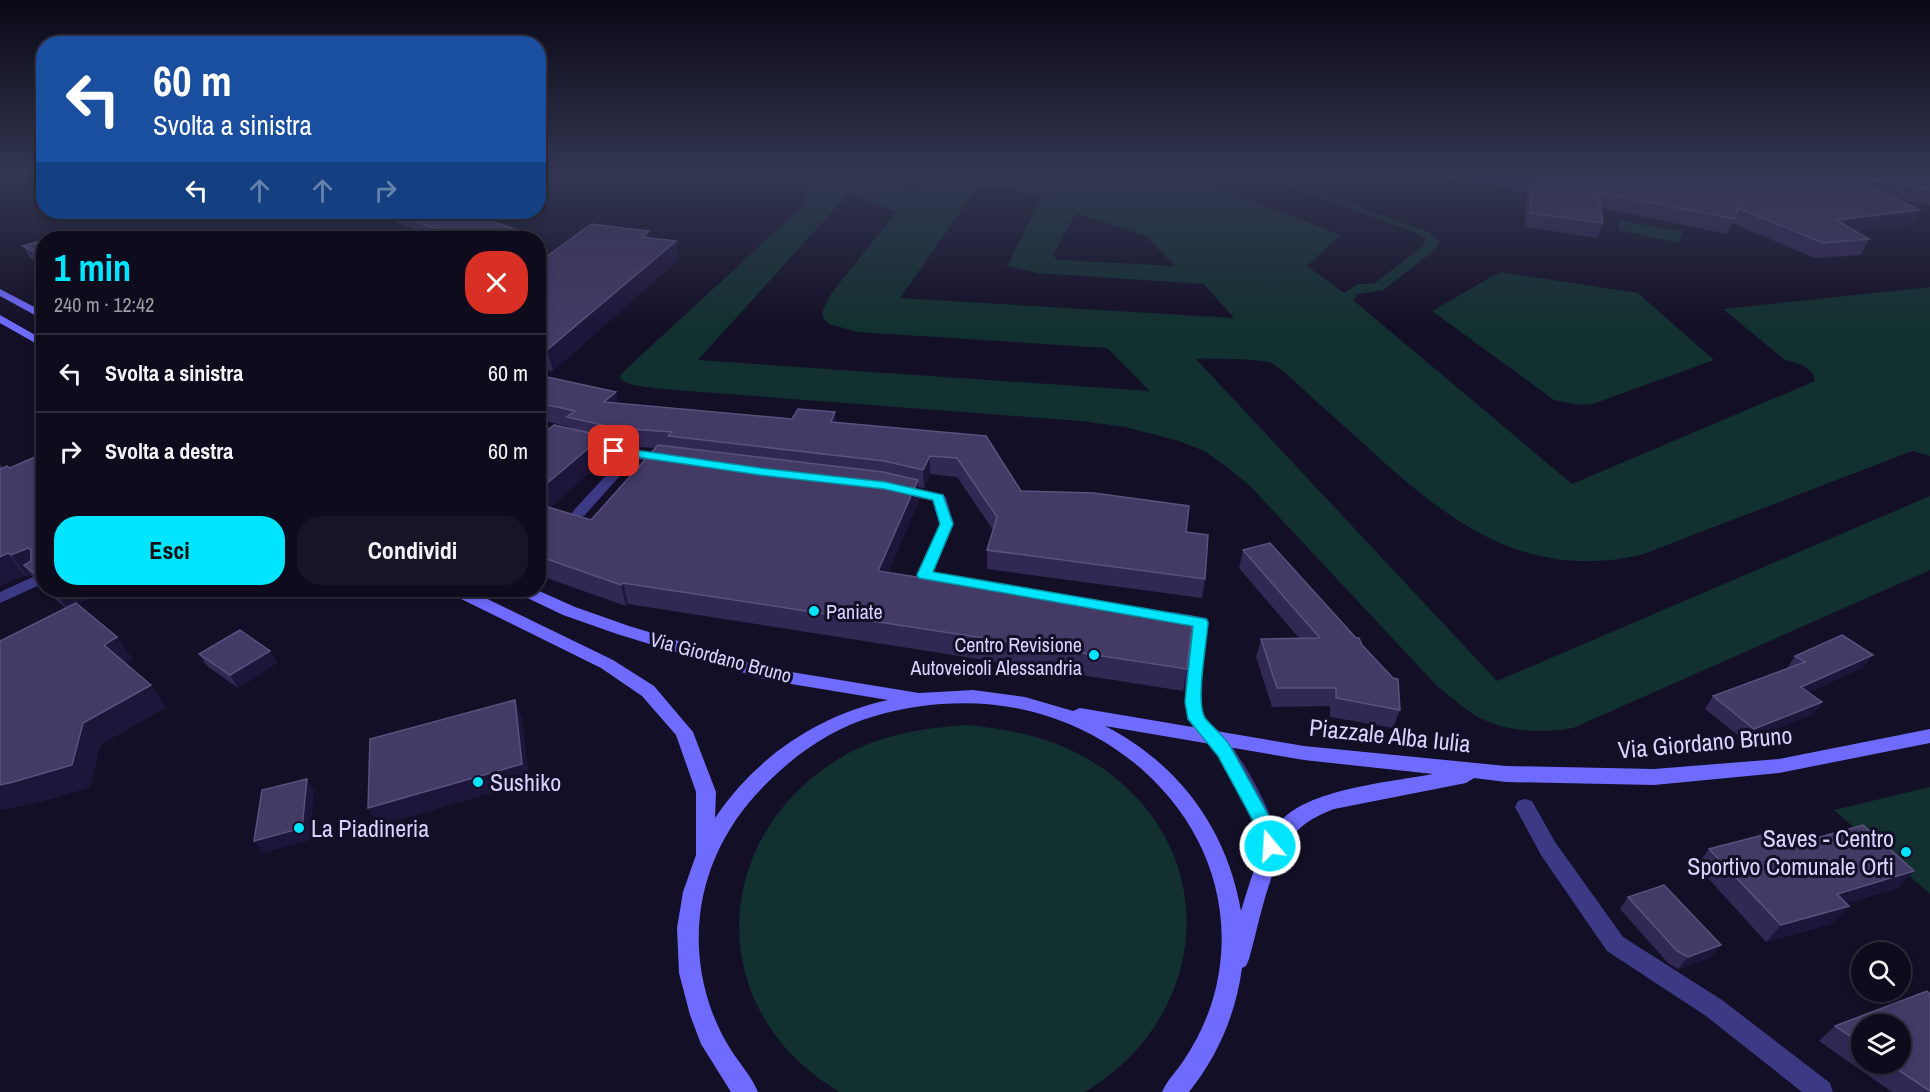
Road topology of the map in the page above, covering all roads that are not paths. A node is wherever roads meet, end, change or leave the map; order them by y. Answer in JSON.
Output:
{"nodes":[{"id":1,"x":0,"y":292,"type":"edge"},
{"id":2,"x":36,"y":312,"type":"edge"},
{"id":3,"x":0,"y":318,"type":"edge"},
{"id":4,"x":36,"y":340,"type":"edge"},
{"id":5,"x":571,"y":441,"type":"edge"},
{"id":6,"x":632,"y":455,"type":"junction"},
{"id":7,"x":678,"y":461,"type":"edge"},
{"id":8,"x":885,"y":486,"type":"edge"},
{"id":9,"x":579,"y":513,"type":"dead end"},
{"id":10,"x":36,"y":581,"type":"edge"},
{"id":11,"x":472,"y":597,"type":"edge"},
{"id":12,"x":539,"y":597,"type":"edge"},
{"id":13,"x":0,"y":598,"type":"edge"},
{"id":14,"x":1101,"y":606,"type":"edge"},
{"id":15,"x":1156,"y":615,"type":"edge"},
{"id":16,"x":924,"y":699,"type":"junction"},
{"id":17,"x":1045,"y":708,"type":"junction"},
{"id":18,"x":1930,"y":736,"type":"edge"},
{"id":19,"x":1217,"y":739,"type":"junction"},
{"id":20,"x":1481,"y":772,"type":"junction"},
{"id":21,"x":1525,"y":807,"type":"dead end"},
{"id":22,"x":704,"y":859,"type":"junction"},
{"id":23,"x":1268,"y":863,"type":"junction"},
{"id":24,"x":1222,"y":1008,"type":"junction"},
{"id":25,"x":746,"y":1092,"type":"edge"},
{"id":26,"x":1174,"y":1092,"type":"edge"},
{"id":27,"x":1821,"y":1092,"type":"edge"}],
"edges":[{"from":1,"to":2,"type":"main road"},
{"from":3,"to":4,"type":"main road"},
{"from":5,"to":6,"type":"street"},
{"from":6,"to":7,"type":"street"},
{"from":6,"to":9,"type":"street"},
{"from":8,"to":14,"type":"street"},
{"from":10,"to":13,"type":"street"},
{"from":11,"to":22,"type":"main road"},
{"from":12,"to":16,"type":"main road","name":"Via Giordano Bruno"},
{"from":15,"to":19,"type":"street"},
{"from":16,"to":17,"type":"main road","name":"Piazzale Alba Iulia"},
{"from":16,"to":22,"type":"main road","name":"Piazzale Alba Iulia"},
{"from":17,"to":19,"type":"main road","name":"Piazzale Alba Iulia"},
{"from":17,"to":24,"type":"main road","name":"Piazzale Alba Iulia"},
{"from":18,"to":20,"type":"main road","name":"Via Giordano Bruno"},
{"from":19,"to":20,"type":"main road","name":"Piazzale Alba Iulia"},
{"from":19,"to":23,"type":"street"},
{"from":20,"to":23,"type":"main road","name":"Piazzale Alba Iulia"},
{"from":21,"to":27,"type":"street"},
{"from":22,"to":25,"type":"main road","name":"Piazzale Alba Iulia"},
{"from":23,"to":24,"type":"main road","name":"Piazzale Alba Iulia"},
{"from":24,"to":26,"type":"main road","name":"Piazzale Alba Iulia"}]}
